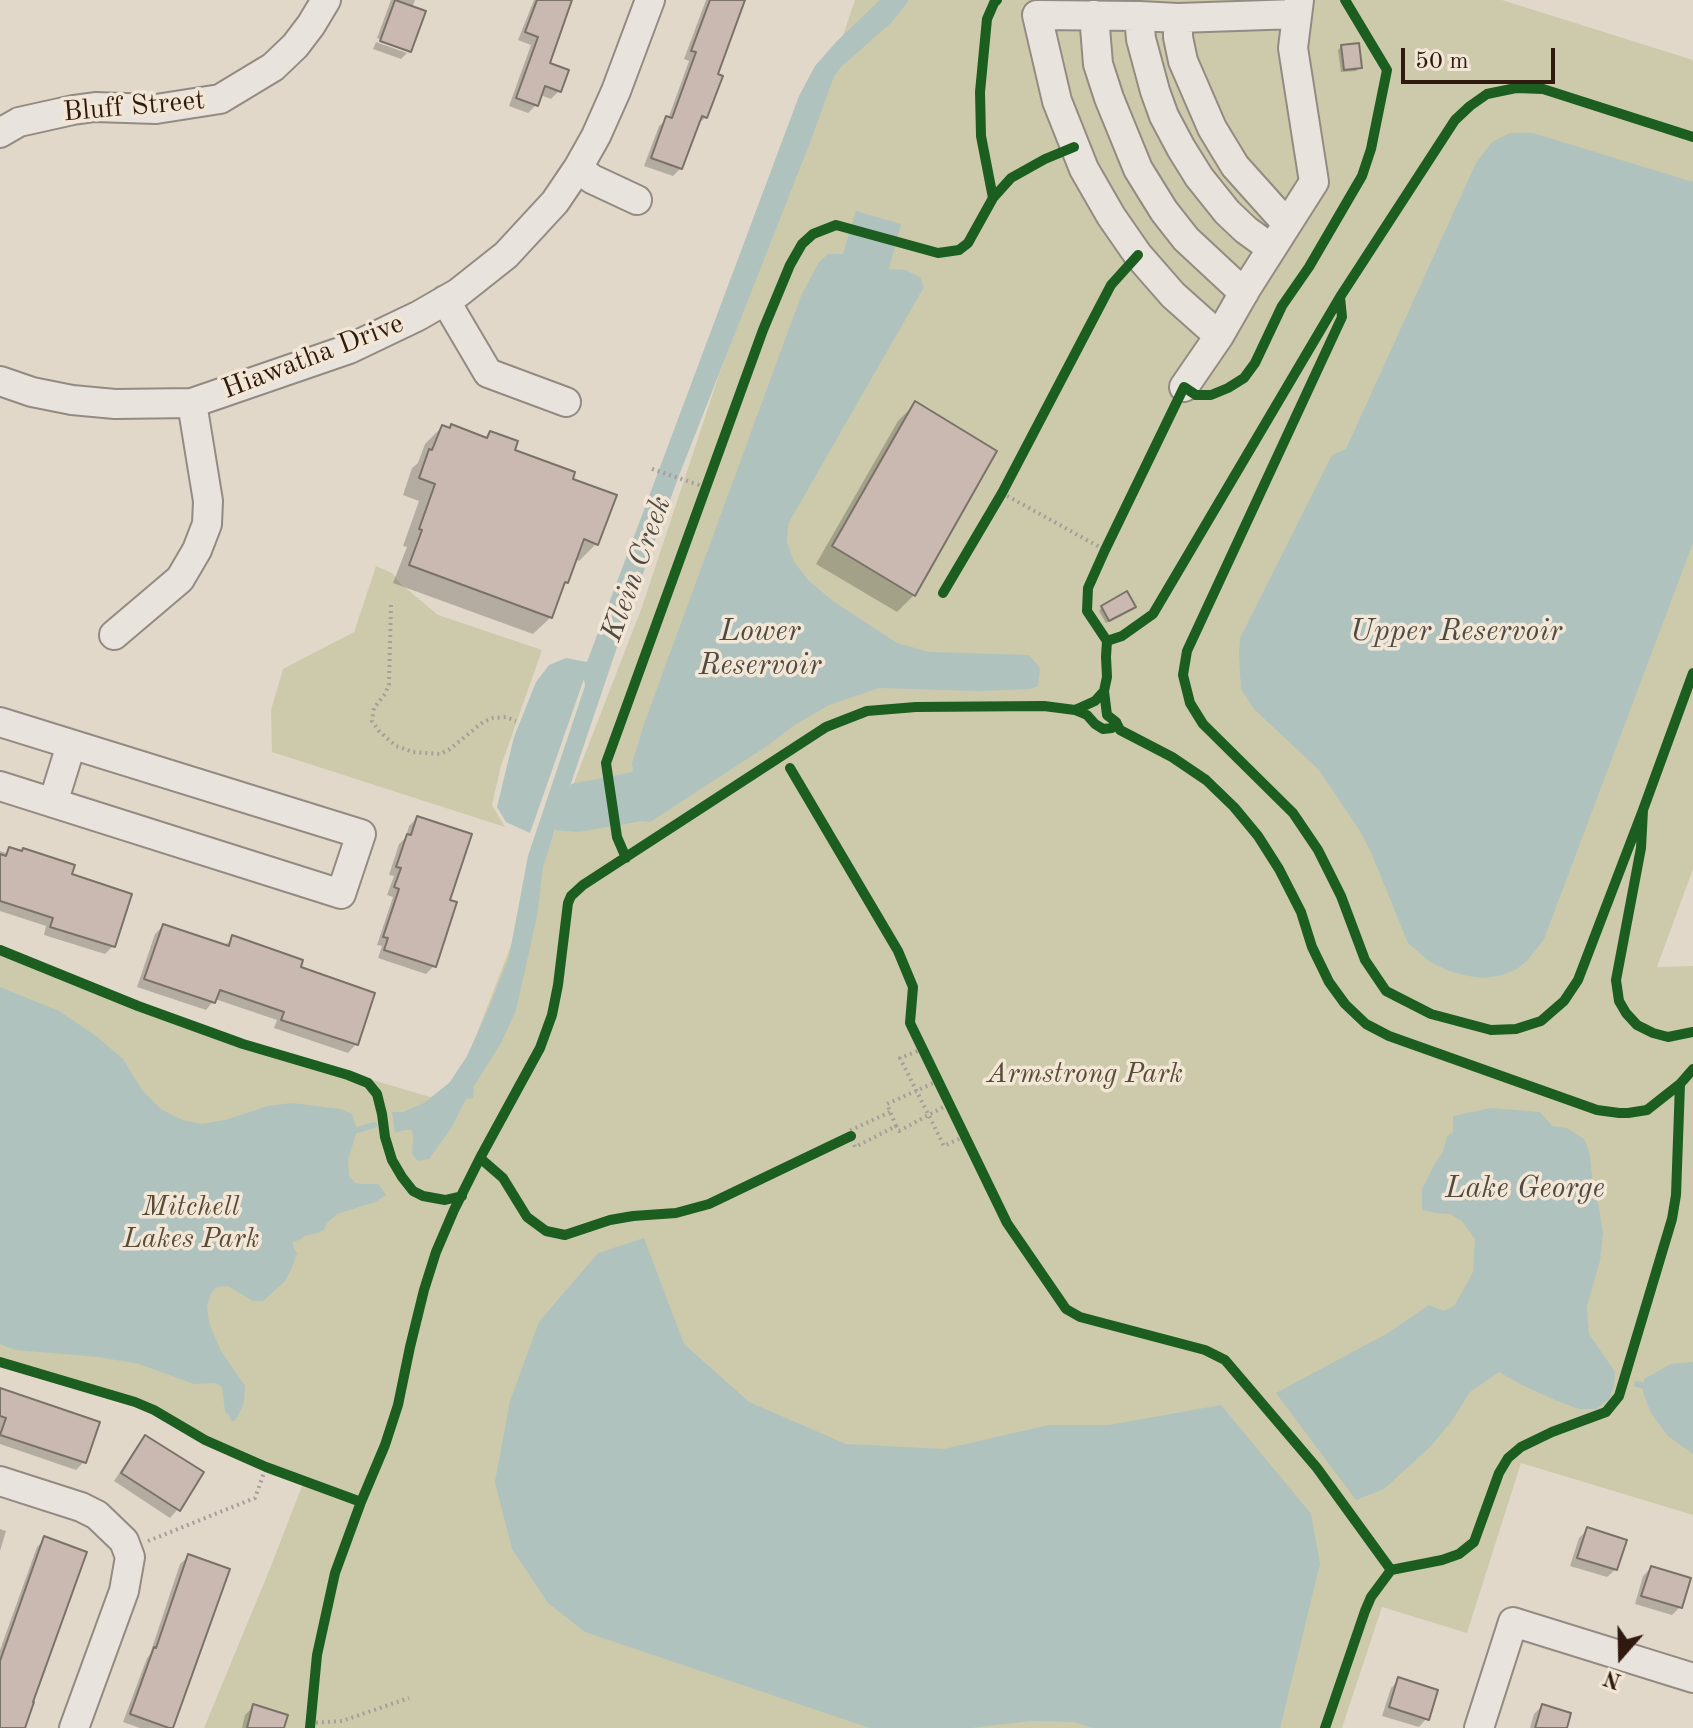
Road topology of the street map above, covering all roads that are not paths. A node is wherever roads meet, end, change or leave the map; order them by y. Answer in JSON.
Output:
{"nodes":[{"id":1,"x":326,"y":0,"type":"edge"},
{"id":2,"x":650,"y":0,"type":"edge"},
{"id":3,"x":1298,"y":7,"type":"edge"},
{"id":4,"x":1094,"y":15,"type":"junction"},
{"id":5,"x":1139,"y":16,"type":"junction"},
{"id":6,"x":1178,"y":18,"type":"junction"},
{"id":7,"x":0,"y":133,"type":"edge"},
{"id":8,"x":578,"y":168,"type":"junction"},
{"id":9,"x":637,"y":200,"type":"dead end"},
{"id":10,"x":1287,"y":224,"type":"junction"},
{"id":11,"x":1271,"y":248,"type":"junction"},
{"id":12,"x":1244,"y":293,"type":"junction"},
{"id":13,"x":445,"y":300,"type":"junction"},
{"id":14,"x":1219,"y":336,"type":"junction"},
{"id":15,"x":0,"y":381,"type":"edge"},
{"id":16,"x":1184,"y":387,"type":"dead end"},
{"id":17,"x":566,"y":402,"type":"dead end"},
{"id":18,"x":192,"y":403,"type":"junction"},
{"id":19,"x":114,"y":635,"type":"dead end"},
{"id":20,"x":0,"y":722,"type":"edge"},
{"id":21,"x":71,"y":745,"type":"junction"},
{"id":22,"x":0,"y":786,"type":"edge"},
{"id":23,"x":53,"y":803,"type":"junction"},
{"id":24,"x":0,"y":1481,"type":"edge"},
{"id":25,"x":1693,"y":1678,"type":"edge"},
{"id":26,"x":74,"y":1728,"type":"edge"},
{"id":27,"x":1479,"y":1728,"type":"edge"}],
"edges":[{"from":1,"to":7,"type":"street","name":"Bluff Street"},
{"from":2,"to":8,"type":"street","name":"Hiawatha Drive"},
{"from":3,"to":6,"type":"street"},
{"from":3,"to":10,"type":"street"},
{"from":4,"to":5,"type":"street"},
{"from":4,"to":12,"type":"street"},
{"from":4,"to":14,"type":"street"},
{"from":5,"to":6,"type":"street"},
{"from":5,"to":11,"type":"street"},
{"from":6,"to":10,"type":"street"},
{"from":8,"to":9,"type":"street"},
{"from":8,"to":13,"type":"street","name":"Hiawatha Drive"},
{"from":10,"to":11,"type":"street"},
{"from":11,"to":12,"type":"street"},
{"from":12,"to":14,"type":"street"},
{"from":13,"to":17,"type":"street"},
{"from":13,"to":18,"type":"street","name":"Hiawatha Drive"},
{"from":14,"to":16,"type":"street"},
{"from":15,"to":18,"type":"street","name":"Hiawatha Drive"},
{"from":18,"to":19,"type":"street"},
{"from":20,"to":21,"type":"street"},
{"from":21,"to":23,"type":"street"},
{"from":21,"to":23,"type":"street"},
{"from":22,"to":23,"type":"street"},
{"from":24,"to":26,"type":"street"},
{"from":25,"to":27,"type":"street"}]}
